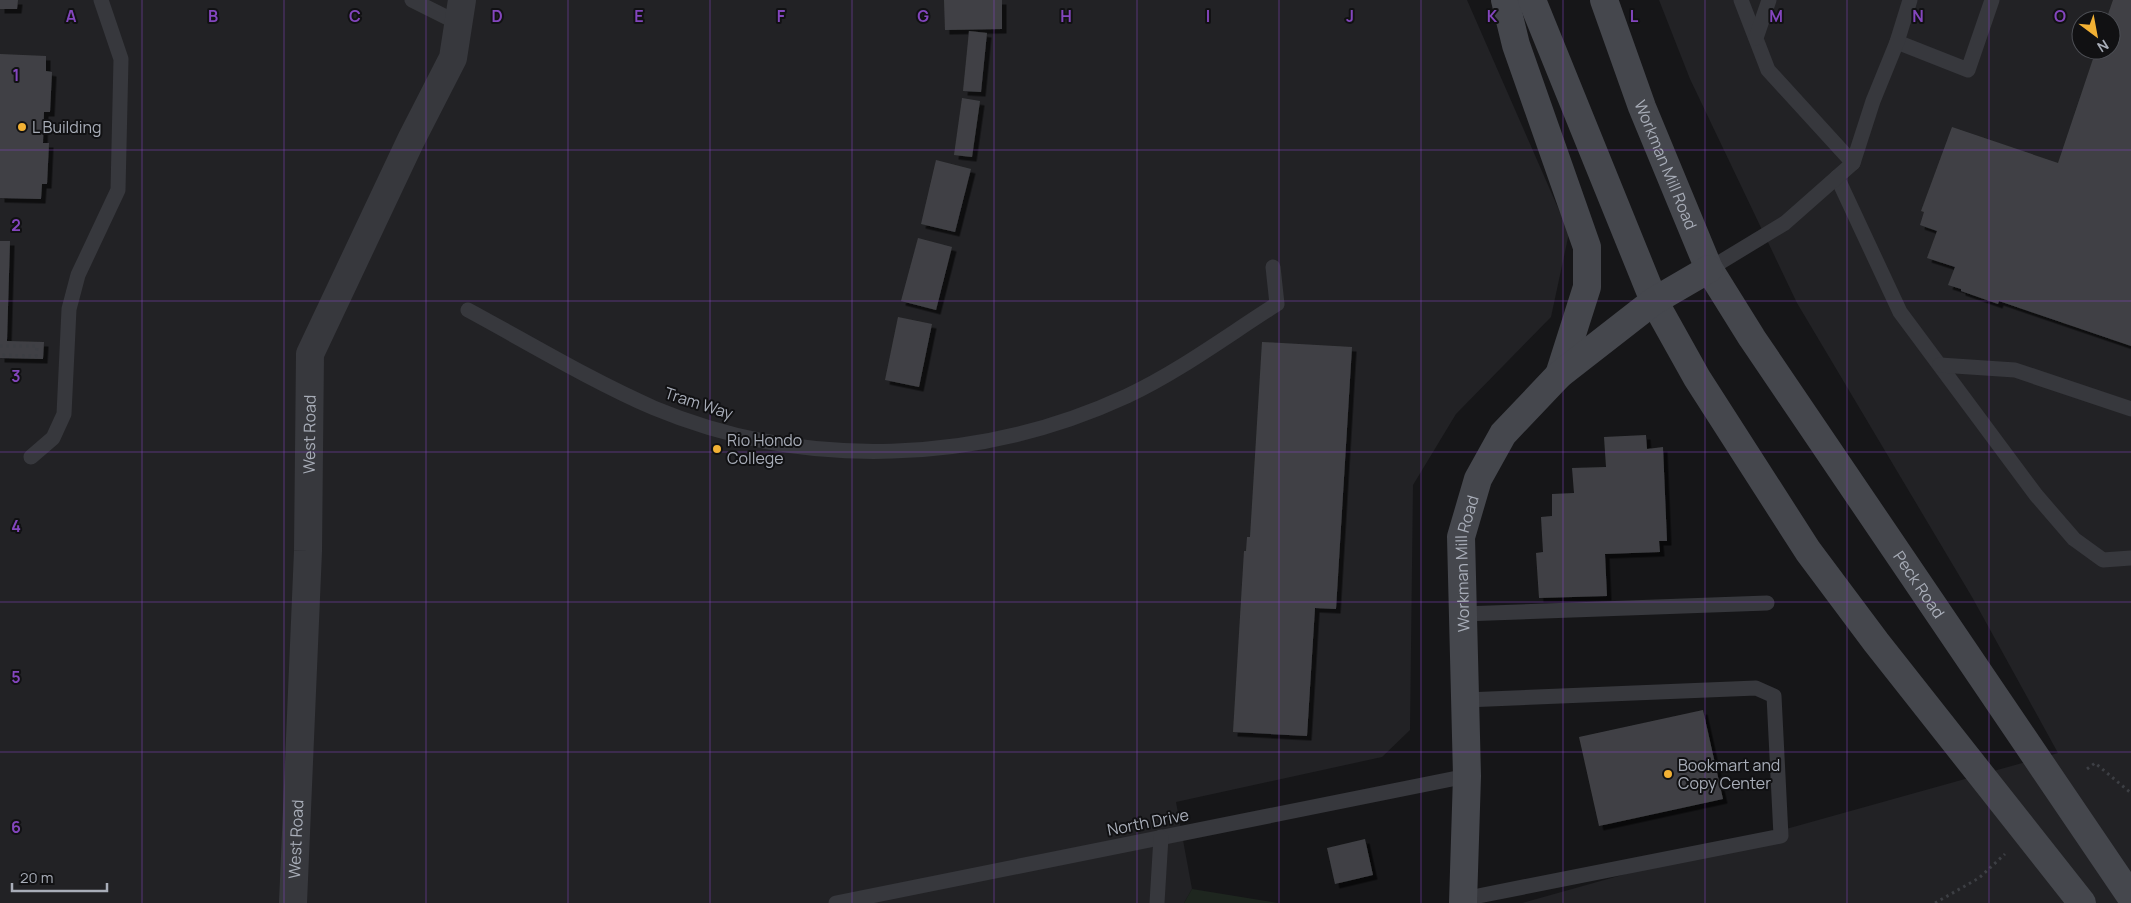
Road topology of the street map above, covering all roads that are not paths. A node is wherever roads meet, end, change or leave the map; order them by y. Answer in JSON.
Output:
{"nodes":[{"id":1,"x":101,"y":0,"type":"edge"},
{"id":2,"x":412,"y":0,"type":"edge"},
{"id":3,"x":1506,"y":0,"type":"edge"},
{"id":4,"x":1532,"y":0,"type":"edge"},
{"id":5,"x":1604,"y":0,"type":"edge"},
{"id":6,"x":1742,"y":0,"type":"edge"},
{"id":7,"x":1768,"y":0,"type":"edge"},
{"id":8,"x":1910,"y":0,"type":"edge"},
{"id":9,"x":1992,"y":0,"type":"edge"},
{"id":10,"x":460,"y":11,"type":"edge"},
{"id":11,"x":1756,"y":38,"type":"junction"},
{"id":12,"x":1897,"y":42,"type":"junction"},
{"id":13,"x":1853,"y":163,"type":"junction"},
{"id":14,"x":1837,"y":177,"type":"junction"},
{"id":15,"x":1273,"y":267,"type":"dead end"},
{"id":16,"x":1709,"y":269,"type":"junction"},
{"id":17,"x":1654,"y":301,"type":"junction"},
{"id":18,"x":468,"y":310,"type":"dead end"},
{"id":19,"x":1940,"y":364,"type":"junction"},
{"id":20,"x":1559,"y":375,"type":"junction"},
{"id":21,"x":2131,"y":409,"type":"edge"},
{"id":22,"x":31,"y":457,"type":"dead end"},
{"id":23,"x":2131,"y":558,"type":"edge"},
{"id":24,"x":1766,"y":604,"type":"dead end"},
{"id":25,"x":1462,"y":614,"type":"junction"},
{"id":26,"x":1465,"y":700,"type":"junction"},
{"id":27,"x":1467,"y":776,"type":"junction"},
{"id":28,"x":1161,"y":838,"type":"junction"},
{"id":29,"x":2131,"y":897,"type":"edge"},
{"id":30,"x":1463,"y":901,"type":"edge"},
{"id":31,"x":293,"y":903,"type":"edge"},
{"id":32,"x":836,"y":903,"type":"edge"},
{"id":33,"x":1157,"y":903,"type":"edge"},
{"id":34,"x":2082,"y":903,"type":"edge"}],
"edges":[{"from":1,"to":22,"type":"lane"},
{"from":2,"to":10,"type":"lane"},
{"from":3,"to":20,"type":"main road"},
{"from":4,"to":17,"type":"main road"},
{"from":5,"to":16,"type":"main road","name":"Workman Mill Road"},
{"from":6,"to":11,"type":"lane"},
{"from":7,"to":11,"type":"lane"},
{"from":8,"to":12,"type":"lane"},
{"from":9,"to":12,"type":"lane"},
{"from":10,"to":31,"type":"street","name":"West Road"},
{"from":11,"to":13,"type":"lane"},
{"from":12,"to":13,"type":"lane"},
{"from":13,"to":14,"type":"lane"},
{"from":14,"to":16,"type":"lane"},
{"from":14,"to":19,"type":"lane"},
{"from":15,"to":18,"type":"lane","name":"Tram Way"},
{"from":16,"to":17,"type":"main road","name":"Workman Mill Road"},
{"from":16,"to":29,"type":"main road","name":"Peck Road"},
{"from":17,"to":20,"type":"main road","name":"Workman Mill Road"},
{"from":17,"to":34,"type":"main road"},
{"from":19,"to":21,"type":"lane"},
{"from":19,"to":23,"type":"lane"},
{"from":20,"to":25,"type":"main road","name":"Workman Mill Road"},
{"from":24,"to":25,"type":"lane"},
{"from":25,"to":26,"type":"main road","name":"Workman Mill Road"},
{"from":26,"to":27,"type":"main road","name":"Workman Mill Road"},
{"from":26,"to":30,"type":"lane"},
{"from":27,"to":28,"type":"lane","name":"North Drive"},
{"from":27,"to":30,"type":"main road","name":"Workman Mill Road"},
{"from":28,"to":32,"type":"lane","name":"North Drive"},
{"from":28,"to":33,"type":"lane"}]}
